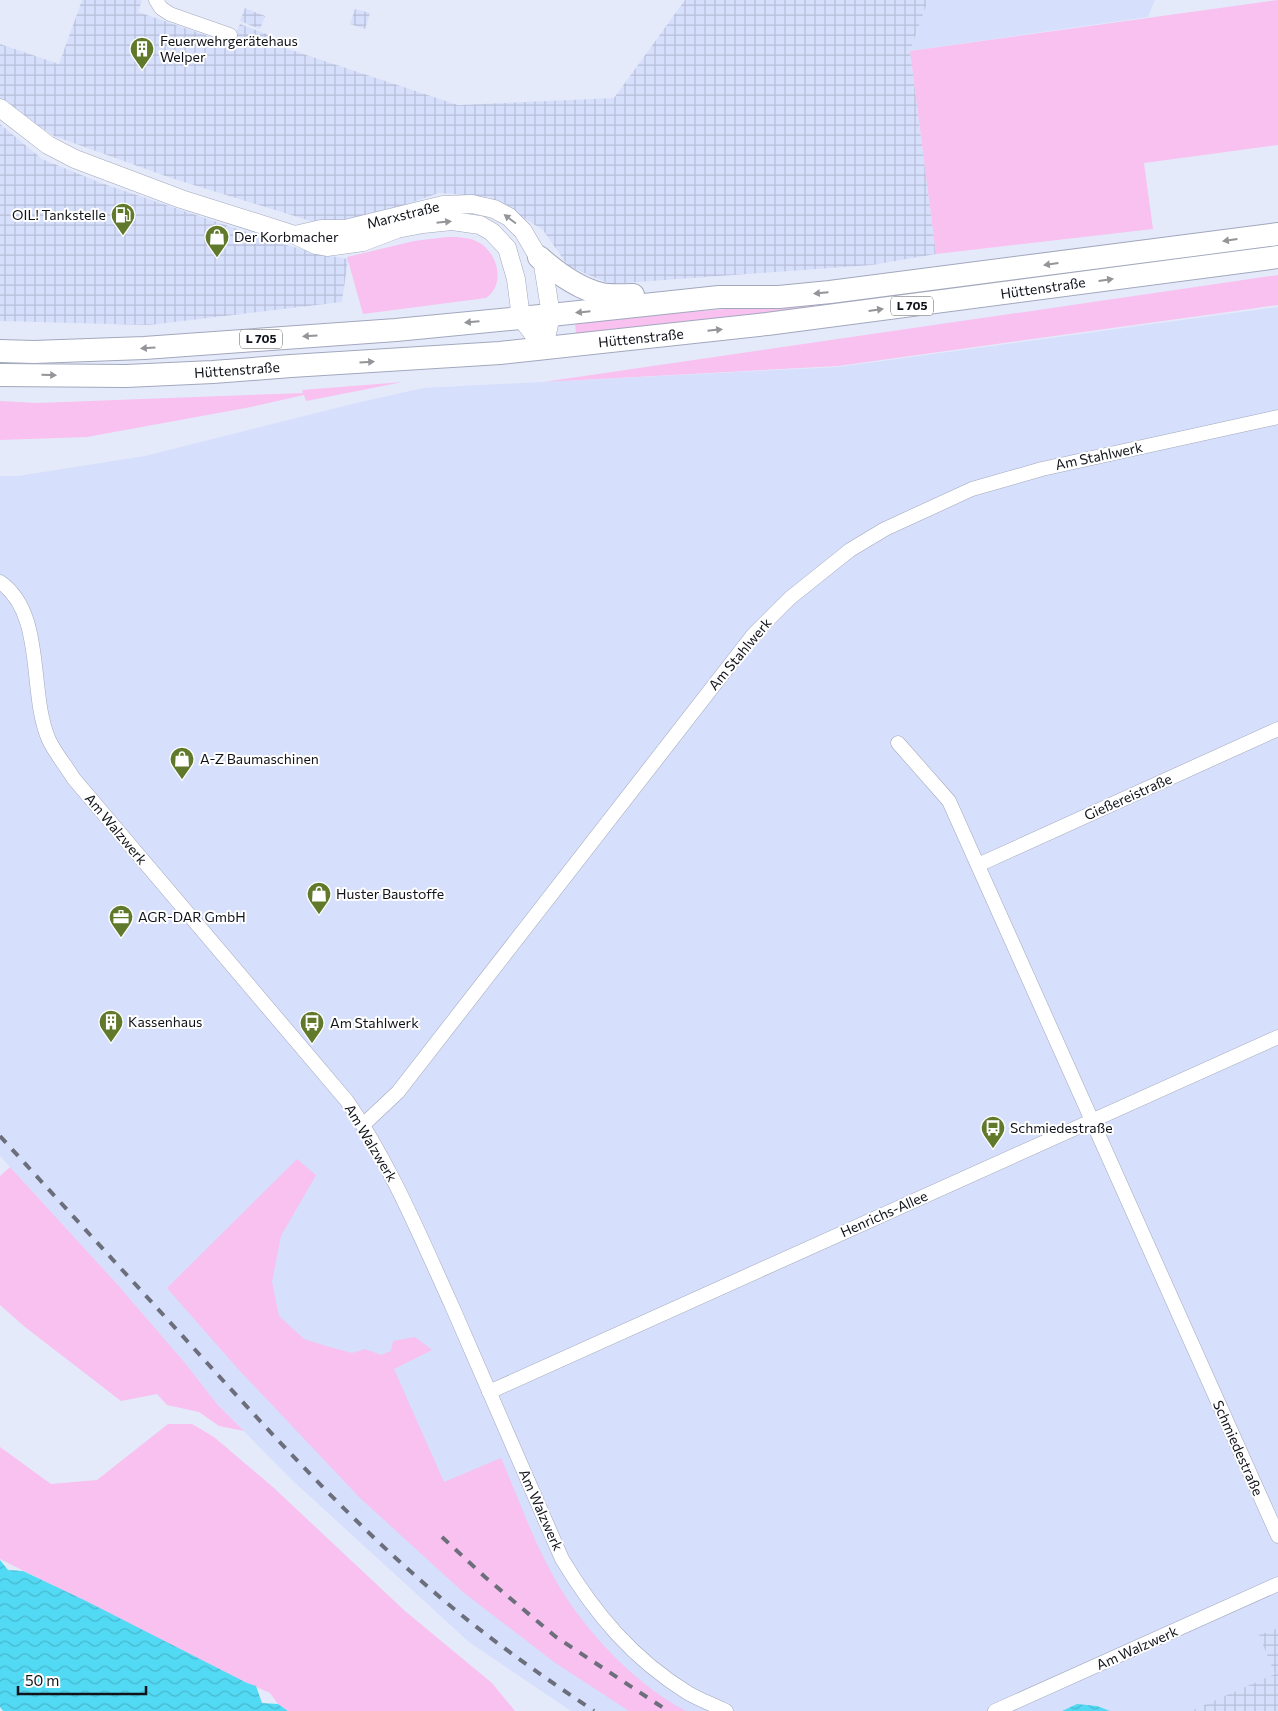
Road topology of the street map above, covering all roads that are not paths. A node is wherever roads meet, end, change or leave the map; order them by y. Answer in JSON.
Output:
{"nodes":[{"id":1,"x":156,"y":0,"type":"edge"},
{"id":2,"x":230,"y":35,"type":"dead end"},
{"id":3,"x":0,"y":108,"type":"edge"},
{"id":4,"x":1278,"y":234,"type":"edge"},
{"id":5,"x":295,"y":235,"type":"junction"},
{"id":6,"x":539,"y":257,"type":"junction"},
{"id":7,"x":1278,"y":257,"type":"edge"},
{"id":8,"x":719,"y":297,"type":"junction"},
{"id":9,"x":551,"y":316,"type":"junction"},
{"id":10,"x":521,"y":318,"type":"junction"},
{"id":11,"x":544,"y":348,"type":"junction"},
{"id":12,"x":0,"y":351,"type":"edge"},
{"id":13,"x":0,"y":375,"type":"edge"},
{"id":14,"x":1278,"y":417,"type":"edge"},
{"id":15,"x":0,"y":582,"type":"edge"},
{"id":16,"x":1278,"y":729,"type":"edge"},
{"id":17,"x":898,"y":743,"type":"dead end"},
{"id":18,"x":978,"y":865,"type":"junction"},
{"id":19,"x":1278,"y":1037,"type":"edge"},
{"id":20,"x":1092,"y":1121,"type":"junction"},
{"id":21,"x":364,"y":1125,"type":"junction"},
{"id":22,"x":489,"y":1392,"type":"junction"},
{"id":23,"x":1278,"y":1536,"type":"edge"},
{"id":24,"x":1278,"y":1584,"type":"edge"},
{"id":25,"x":726,"y":1711,"type":"edge"},
{"id":26,"x":995,"y":1711,"type":"edge"}],
"edges":[{"from":1,"to":2,"type":"street"},
{"from":3,"to":5,"type":"street","name":"Marxstraße"},
{"from":4,"to":8,"type":"main road","name":"Hüttenstraße","number":"L 705","one_way":true},
{"from":6,"to":5,"type":"street","name":"Marxstraße","one_way":true},
{"from":5,"to":10,"type":"street","name":"Marxstraße","one_way":true},
{"from":6,"to":8,"type":"main road","number":"L 705"},
{"from":6,"to":9,"type":"street","name":"Marxstraße"},
{"from":11,"to":7,"type":"main road","name":"Hüttenstraße","number":"L 705","one_way":true},
{"from":8,"to":9,"type":"main road","name":"Hüttenstraße","number":"L 705","one_way":true},
{"from":9,"to":10,"type":"main road","name":"Hüttenstraße","number":"L 705"},
{"from":9,"to":11,"type":"street","name":"Marxstraße"},
{"from":10,"to":11,"type":"street"},
{"from":10,"to":12,"type":"main road","name":"Hüttenstraße","number":"L 705","one_way":true},
{"from":13,"to":11,"type":"main road","name":"Hüttenstraße","number":"L 705","one_way":true},
{"from":14,"to":21,"type":"street","name":"Am Stahlwerk"},
{"from":15,"to":21,"type":"street","name":"Am Walzwerk"},
{"from":16,"to":18,"type":"street","name":"Gießereistraße"},
{"from":17,"to":18,"type":"street","name":"Schmiedestraße"},
{"from":18,"to":20,"type":"street","name":"Schmiedestraße"},
{"from":19,"to":20,"type":"street","name":"Henrichs-Allee"},
{"from":20,"to":22,"type":"street","name":"Henrichs-Allee"},
{"from":20,"to":23,"type":"street","name":"Schmiedestraße"},
{"from":21,"to":22,"type":"street","name":"Am Walzwerk"},
{"from":22,"to":25,"type":"street","name":"Am Walzwerk"},
{"from":24,"to":26,"type":"street","name":"Am Walzwerk"}]}
